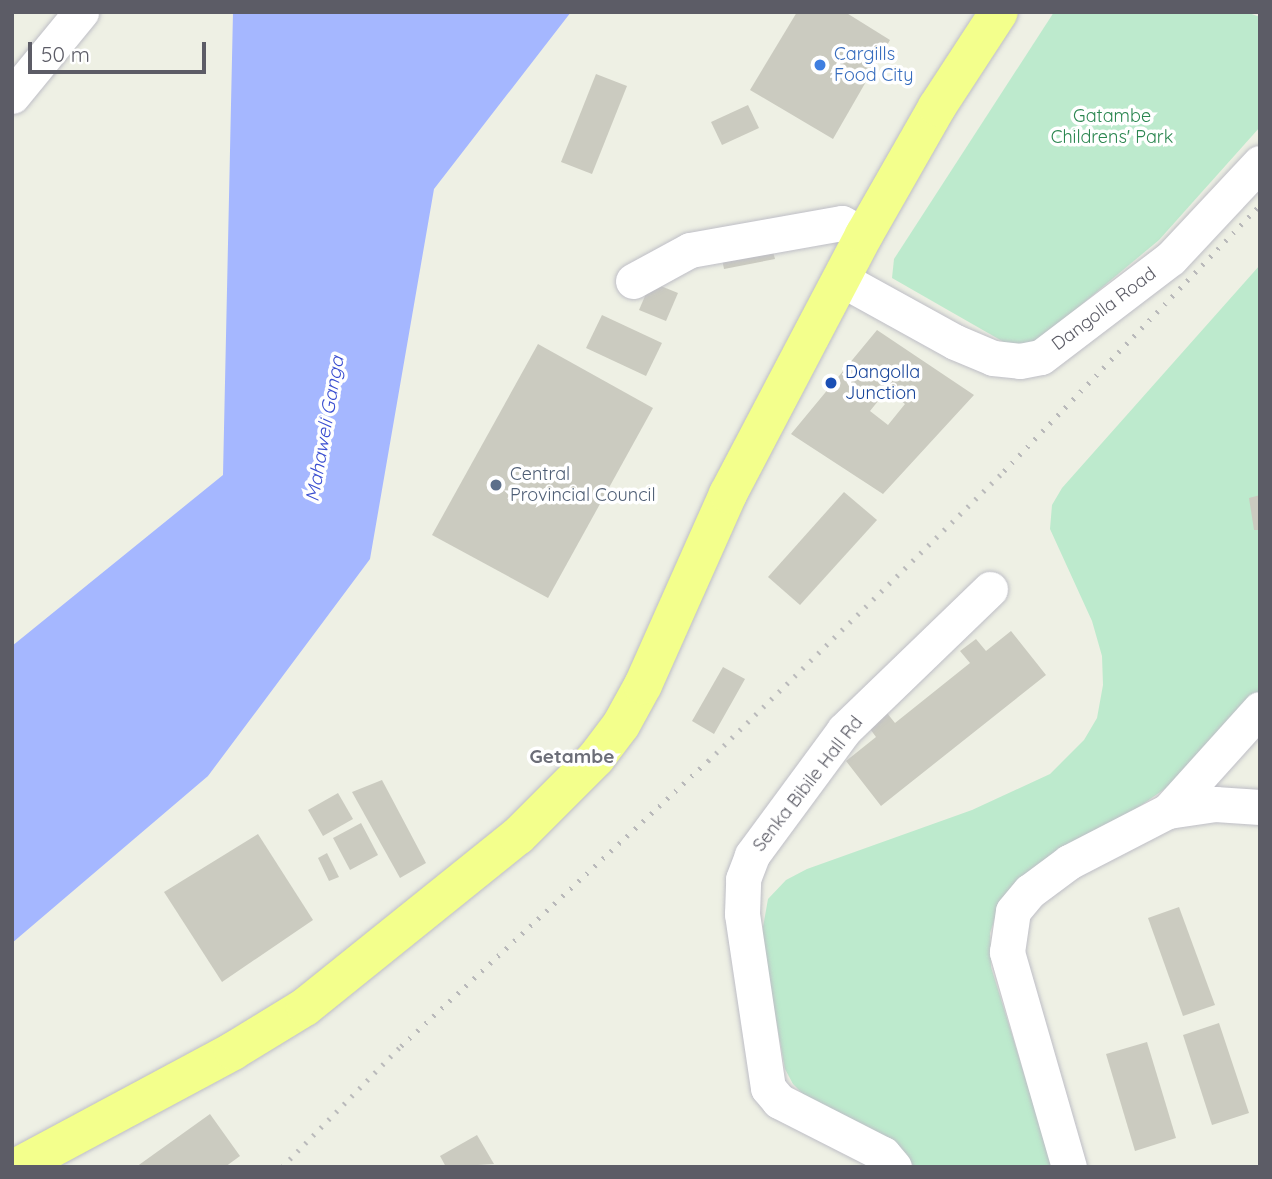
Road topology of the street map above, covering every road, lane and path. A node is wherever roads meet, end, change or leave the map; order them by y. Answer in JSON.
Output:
{"nodes":[{"id":1,"x":81,"y":12,"type":"edge"},
{"id":2,"x":999,"y":12,"type":"edge"},
{"id":3,"x":12,"y":96,"type":"edge"},
{"id":4,"x":1260,"y":163,"type":"edge"},
{"id":5,"x":864,"y":235,"type":"junction"},
{"id":6,"x":841,"y":279,"type":"junction"},
{"id":7,"x":633,"y":281,"type":"dead end"},
{"id":8,"x":990,"y":589,"type":"dead end"},
{"id":9,"x":1260,"y":709,"type":"edge"},
{"id":10,"x":1260,"y":807,"type":"edge"},
{"id":11,"x":1168,"y":811,"type":"junction"},
{"id":12,"x":17,"y":1167,"type":"edge"},
{"id":13,"x":894,"y":1167,"type":"edge"},
{"id":14,"x":1069,"y":1167,"type":"edge"}],
"edges":[{"from":1,"to":3,"type":"street"},
{"from":2,"to":5,"type":"highway"},
{"from":4,"to":6,"type":"street","name":"Dangolla Road"},
{"from":5,"to":6,"type":"highway"},
{"from":5,"to":7,"type":"street"},
{"from":6,"to":12,"type":"highway"},
{"from":8,"to":13,"type":"street","name":"Senka Bibile Hall Rd"},
{"from":9,"to":11,"type":"street"},
{"from":10,"to":11,"type":"street"},
{"from":11,"to":14,"type":"street"}]}
